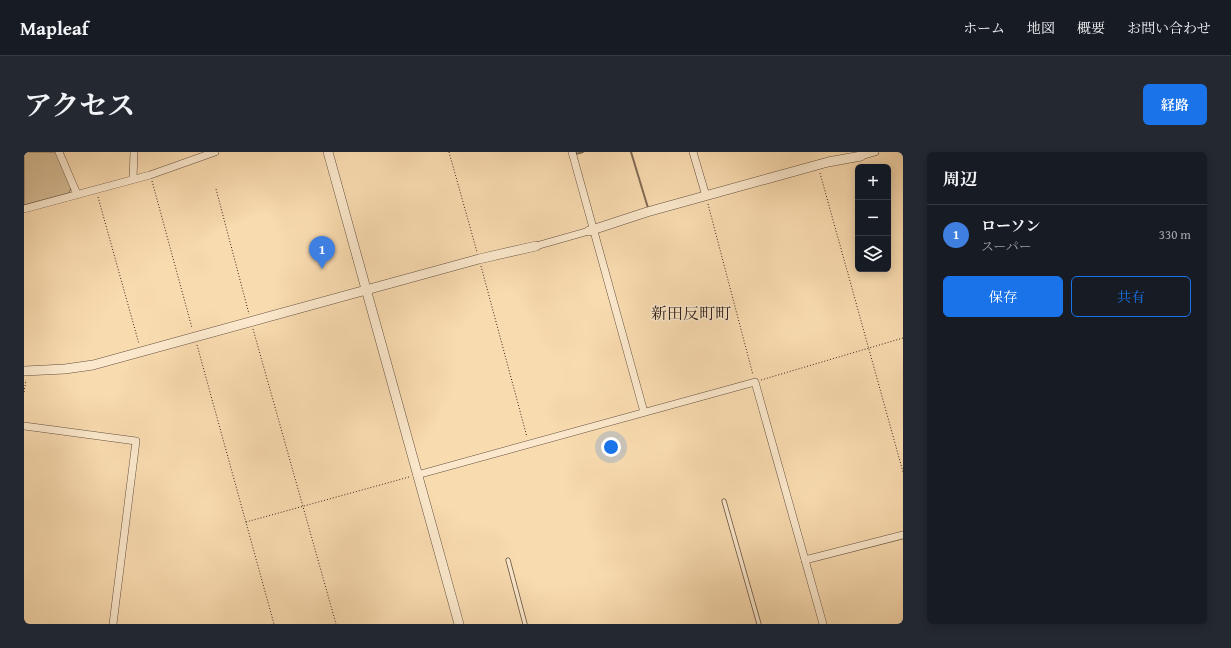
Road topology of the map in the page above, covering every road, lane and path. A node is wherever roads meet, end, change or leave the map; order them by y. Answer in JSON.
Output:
{"nodes":[{"id":1,"x":59,"y":152,"type":"edge"},
{"id":2,"x":134,"y":152,"type":"edge"},
{"id":3,"x":215,"y":152,"type":"edge"},
{"id":4,"x":328,"y":152,"type":"edge"},
{"id":5,"x":449,"y":152,"type":"edge"},
{"id":6,"x":572,"y":152,"type":"edge"},
{"id":7,"x":693,"y":152,"type":"edge"},
{"id":8,"x":875,"y":152,"type":"edge"},
{"id":9,"x":206,"y":154,"type":"edge"},
{"id":10,"x":859,"y":155,"type":"edge"},
{"id":11,"x":818,"y":165,"type":"junction"},
{"id":12,"x":150,"y":174,"type":"junction"},
{"id":13,"x":133,"y":179,"type":"junction"},
{"id":14,"x":96,"y":189,"type":"junction"},
{"id":15,"x":216,"y":189,"type":"dead end"},
{"id":16,"x":77,"y":194,"type":"junction"},
{"id":17,"x":706,"y":196,"type":"junction"},
{"id":18,"x":24,"y":208,"type":"edge"},
{"id":19,"x":591,"y":231,"type":"junction"},
{"id":20,"x":536,"y":246,"type":"joint"},
{"id":21,"x":479,"y":259,"type":"junction"},
{"id":22,"x":366,"y":290,"type":"junction"},
{"id":23,"x":252,"y":322,"type":"junction"},
{"id":24,"x":195,"y":338,"type":"junction"},
{"id":25,"x":903,"y":338,"type":"edge"},
{"id":26,"x":869,"y":347,"type":"junction"},
{"id":27,"x":141,"y":352,"type":"junction"},
{"id":28,"x":25,"y":371,"type":"edge"},
{"id":29,"x":755,"y":382,"type":"junction"},
{"id":30,"x":24,"y":392,"type":"edge"},
{"id":31,"x":644,"y":412,"type":"junction"},
{"id":32,"x":24,"y":426,"type":"edge"},
{"id":33,"x":529,"y":445,"type":"junction"},
{"id":34,"x":903,"y":472,"type":"edge"},
{"id":35,"x":417,"y":474,"type":"junction"},
{"id":36,"x":724,"y":501,"type":"dead end"},
{"id":37,"x":303,"y":506,"type":"junction"},
{"id":38,"x":246,"y":522,"type":"junction"},
{"id":39,"x":903,"y":535,"type":"edge"},
{"id":40,"x":508,"y":560,"type":"dead end"},
{"id":41,"x":805,"y":560,"type":"junction"},
{"id":42,"x":113,"y":624,"type":"edge"},
{"id":43,"x":274,"y":624,"type":"edge"},
{"id":44,"x":336,"y":624,"type":"edge"},
{"id":45,"x":459,"y":624,"type":"edge"},
{"id":46,"x":525,"y":624,"type":"edge"},
{"id":47,"x":759,"y":624,"type":"edge"},
{"id":48,"x":823,"y":624,"type":"edge"}],
"edges":[{"from":1,"to":16,"type":"street"},
{"from":2,"to":13,"type":"street"},
{"from":3,"to":9,"type":"street"},
{"from":4,"to":22,"type":"street"},
{"from":5,"to":21,"type":"path"},
{"from":6,"to":19,"type":"street"},
{"from":7,"to":17,"type":"street"},
{"from":8,"to":10,"type":"street"},
{"from":9,"to":12,"type":"street"},
{"from":10,"to":11,"type":"street"},
{"from":11,"to":17,"type":"street"},
{"from":11,"to":26,"type":"path"},
{"from":12,"to":13,"type":"street"},
{"from":12,"to":24,"type":"path"},
{"from":13,"to":14,"type":"street"},
{"from":14,"to":16,"type":"street"},
{"from":14,"to":27,"type":"path"},
{"from":15,"to":23,"type":"path"},
{"from":16,"to":18,"type":"street"},
{"from":17,"to":19,"type":"street"},
{"from":17,"to":29,"type":"path"},
{"from":19,"to":20,"type":"street"},
{"from":19,"to":31,"type":"street"},
{"from":20,"to":21,"type":"street"},
{"from":21,"to":22,"type":"street"},
{"from":21,"to":33,"type":"path"},
{"from":22,"to":23,"type":"street"},
{"from":22,"to":35,"type":"street"},
{"from":23,"to":24,"type":"street"},
{"from":23,"to":37,"type":"path"},
{"from":24,"to":27,"type":"street"},
{"from":24,"to":38,"type":"path"},
{"from":25,"to":26,"type":"path"},
{"from":26,"to":29,"type":"path"},
{"from":26,"to":34,"type":"path"},
{"from":27,"to":28,"type":"street"},
{"from":28,"to":30,"type":"path"},
{"from":29,"to":31,"type":"street"},
{"from":29,"to":41,"type":"street"},
{"from":31,"to":33,"type":"street"},
{"from":32,"to":42,"type":"street"},
{"from":33,"to":35,"type":"street"},
{"from":35,"to":37,"type":"path"},
{"from":35,"to":45,"type":"street"},
{"from":36,"to":47,"type":"lane"},
{"from":37,"to":38,"type":"path"},
{"from":37,"to":44,"type":"path"},
{"from":38,"to":43,"type":"path"},
{"from":39,"to":41,"type":"street"},
{"from":40,"to":46,"type":"lane"},
{"from":41,"to":48,"type":"street"}]}
